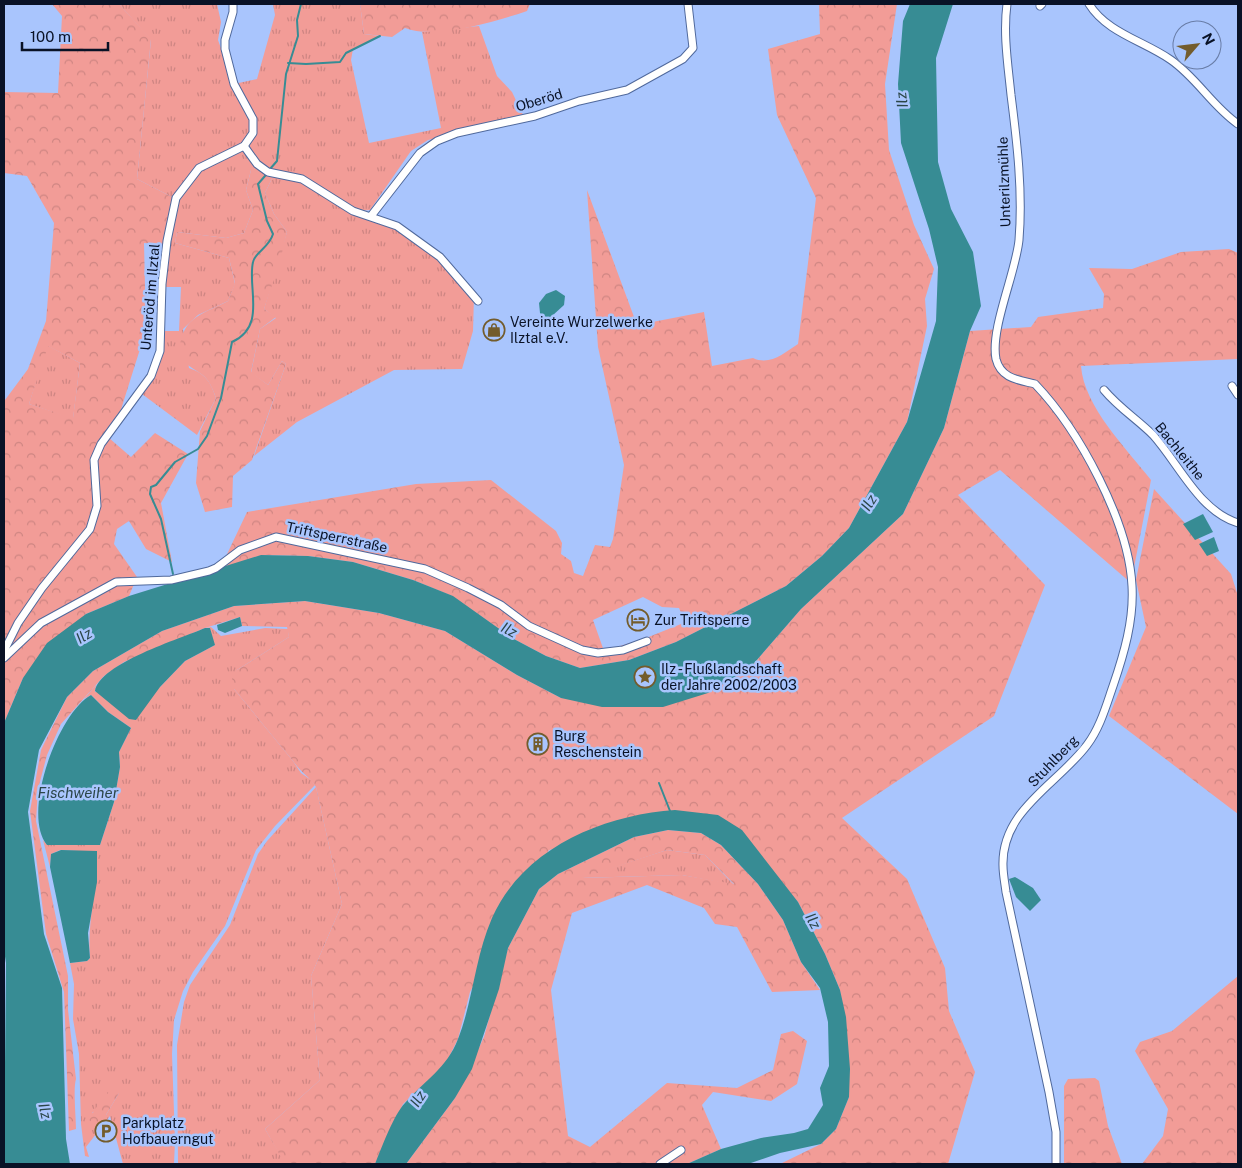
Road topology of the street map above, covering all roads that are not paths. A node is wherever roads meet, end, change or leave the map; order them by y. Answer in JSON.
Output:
{"nodes":[{"id":1,"x":233,"y":4,"type":"edge"},
{"id":2,"x":688,"y":4,"type":"edge"},
{"id":3,"x":1007,"y":4,"type":"edge"},
{"id":4,"x":1089,"y":4,"type":"edge"},
{"id":5,"x":1238,"y":124,"type":"edge"},
{"id":6,"x":244,"y":146,"type":"junction"},
{"id":7,"x":371,"y":216,"type":"junction"},
{"id":8,"x":478,"y":301,"type":"dead end"},
{"id":9,"x":996,"y":358,"type":"joint"},
{"id":10,"x":1232,"y":386,"type":"dead end"},
{"id":11,"x":1104,"y":390,"type":"dead end"},
{"id":12,"x":1238,"y":395,"type":"edge"},
{"id":13,"x":1238,"y":523,"type":"edge"},
{"id":14,"x":647,"y":641,"type":"dead end"},
{"id":15,"x":4,"y":651,"type":"edge"},
{"id":16,"x":4,"y":658,"type":"edge"},
{"id":17,"x":681,"y":1150,"type":"dead end"},
{"id":18,"x":660,"y":1164,"type":"edge"},
{"id":19,"x":1056,"y":1164,"type":"edge"}],
"edges":[{"from":1,"to":6,"type":"street"},
{"from":2,"to":7,"type":"street","name":"Oberöd"},
{"from":3,"to":9,"type":"street","name":"Unterilzmühle"},
{"from":4,"to":5,"type":"street"},
{"from":6,"to":7,"type":"street"},
{"from":6,"to":15,"type":"street","name":"Unteröd im Ilztal"},
{"from":7,"to":8,"type":"street"},
{"from":9,"to":19,"type":"street","name":"Stuhlberg"},
{"from":10,"to":12,"type":"street"},
{"from":11,"to":13,"type":"street","name":"Bachleithe"},
{"from":14,"to":16,"type":"street","name":"Triftsperrstraße"},
{"from":17,"to":18,"type":"street"}]}
